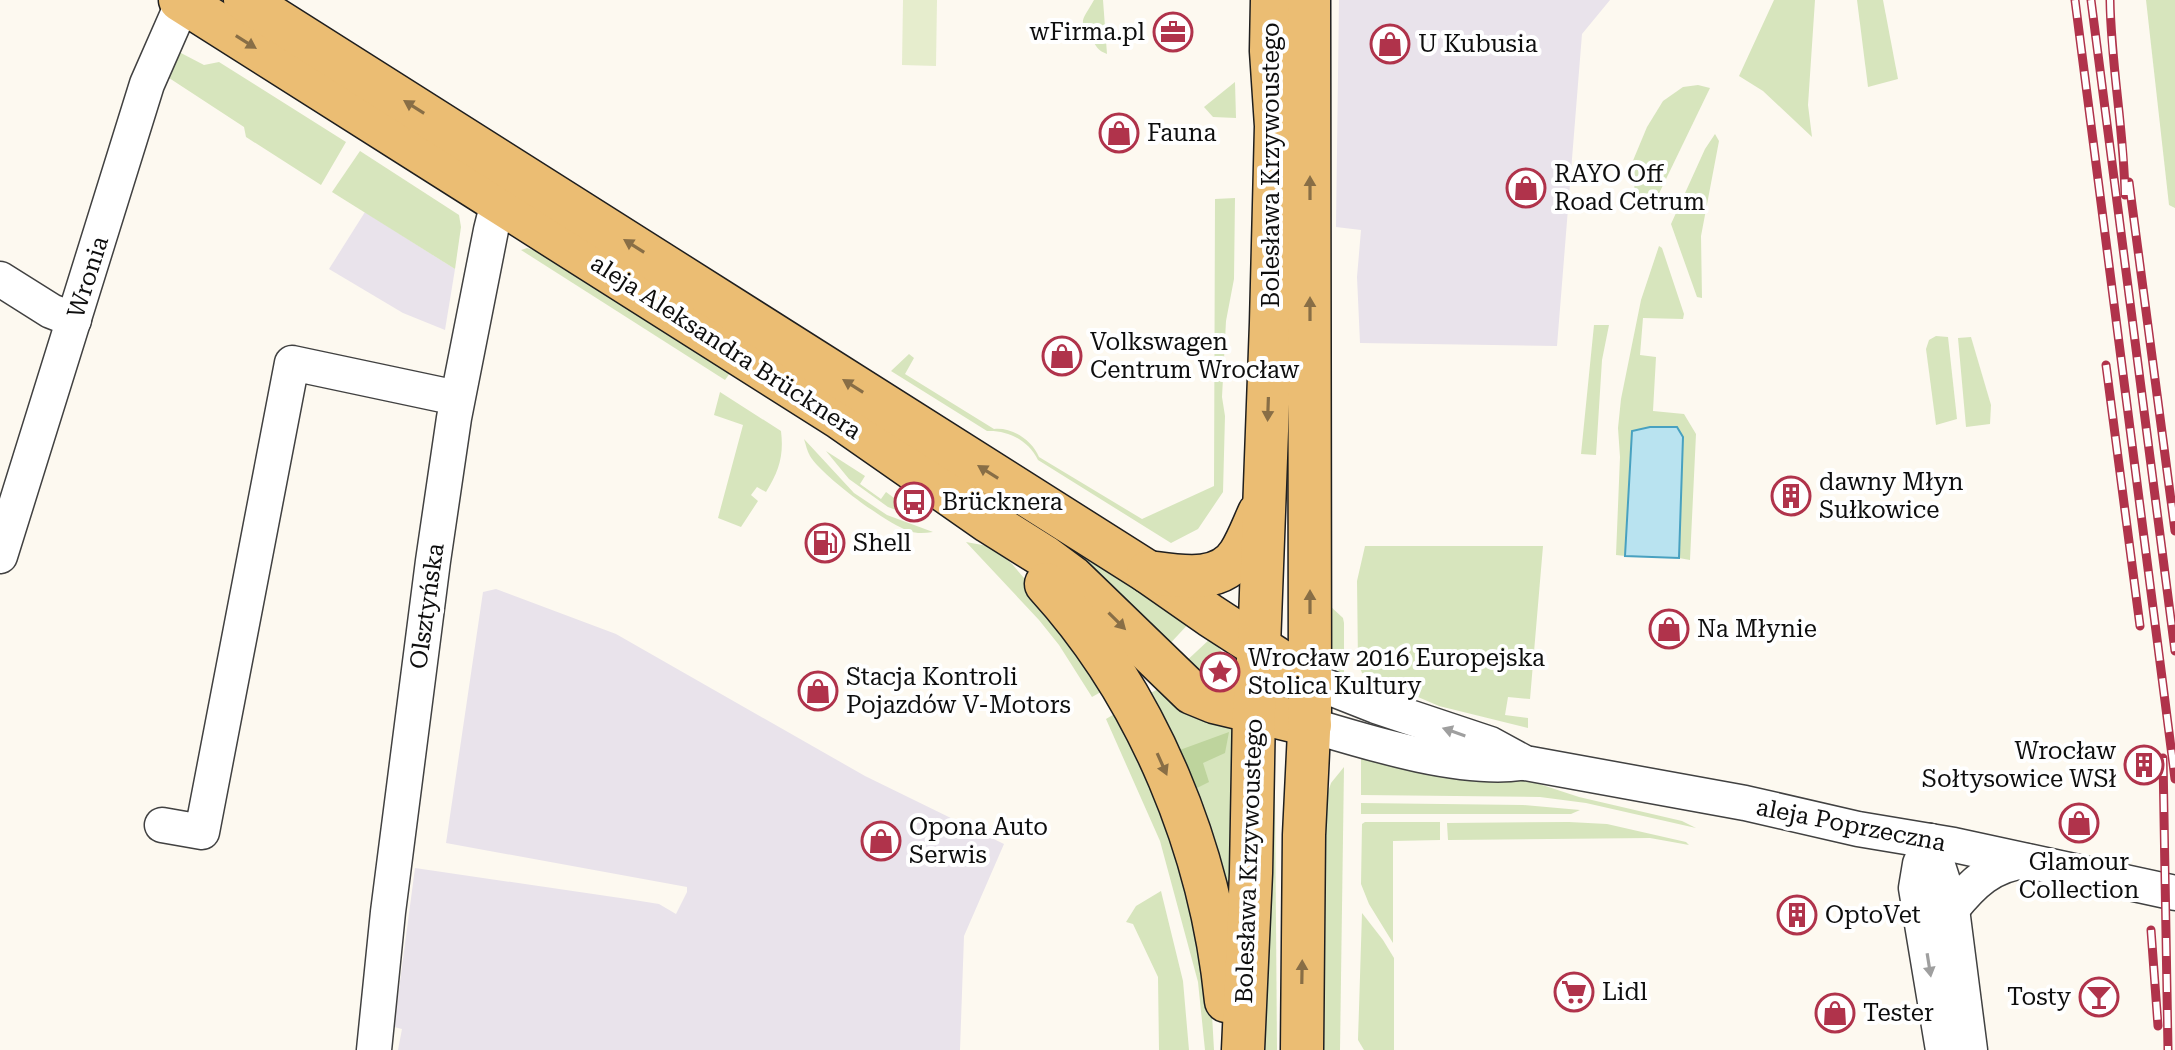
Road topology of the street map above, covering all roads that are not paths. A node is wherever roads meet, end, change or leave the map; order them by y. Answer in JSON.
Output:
{"nodes":[{"id":1,"x":245,"y":0,"type":"edge"},
{"id":2,"x":1272,"y":0,"type":"edge"},
{"id":3,"x":1309,"y":0,"type":"edge"},
{"id":4,"x":182,"y":1,"type":"edge"},
{"id":5,"x":507,"y":186,"type":"junction"},
{"id":6,"x":0,"y":279,"type":"edge"},
{"id":7,"x":74,"y":320,"type":"junction"},
{"id":8,"x":457,"y":398,"type":"junction"},
{"id":9,"x":1266,"y":497,"type":"junction"},
{"id":10,"x":989,"y":522,"type":"junction"},
{"id":11,"x":0,"y":556,"type":"edge"},
{"id":12,"x":1148,"y":572,"type":"junction"},
{"id":13,"x":1259,"y":647,"type":"junction"},
{"id":14,"x":1310,"y":680,"type":"junction"},
{"id":15,"x":1254,"y":710,"type":"junction"},
{"id":16,"x":1310,"y":725,"type":"junction"},
{"id":17,"x":1525,"y":763,"type":"junction"},
{"id":18,"x":162,"y":825,"type":"dead end"},
{"id":19,"x":1858,"y":829,"type":"junction"},
{"id":20,"x":1930,"y":841,"type":"junction"},
{"id":21,"x":2028,"y":861,"type":"junction"},
{"id":22,"x":1916,"y":888,"type":"junction"},
{"id":23,"x":2175,"y":893,"type":"edge"},
{"id":24,"x":1952,"y":909,"type":"junction"},
{"id":25,"x":374,"y":1050,"type":"edge"},
{"id":26,"x":1231,"y":1050,"type":"edge"},
{"id":27,"x":1243,"y":1050,"type":"edge"},
{"id":28,"x":1302,"y":1050,"type":"edge"},
{"id":29,"x":1943,"y":1050,"type":"edge"},
{"id":30,"x":1970,"y":1050,"type":"edge"}],
"edges":[{"from":5,"to":1,"type":"main road","name":"aleja Aleksandra Brücknera","one_way":true},
{"from":2,"to":9,"type":"main road","name":"Bolesława Krzywoustego","one_way":true},
{"from":14,"to":3,"type":"main road","name":"Bolesława Krzywoustego","one_way":true},
{"from":4,"to":5,"type":"main road","name":"aleja Aleksandra Brücknera","one_way":true},
{"from":4,"to":7,"type":"street","name":"Wronia"},
{"from":5,"to":8,"type":"street","name":"Olsztyńska"},
{"from":5,"to":10,"type":"main road","name":"aleja Aleksandra Brücknera"},
{"from":12,"to":5,"type":"main road","name":"aleja Aleksandra Brücknera","one_way":true},
{"from":6,"to":7,"type":"street"},
{"from":7,"to":11,"type":"street","name":"Wronia"},
{"from":8,"to":18,"type":"street"},
{"from":8,"to":25,"type":"street","name":"Olsztyńska"},
{"from":9,"to":12,"type":"main road"},
{"from":9,"to":13,"type":"main road","name":"Bolesława Krzywoustego"},
{"from":10,"to":15,"type":"main road","name":"aleja Aleksandra Brücknera","one_way":true},
{"from":10,"to":26,"type":"main road","one_way":true},
{"from":12,"to":13,"type":"main road","name":"aleja Aleksandra Brücknera"},
{"from":13,"to":14,"type":"main road","name":"aleja Aleksandra Brücknera"},
{"from":13,"to":15,"type":"main road","name":"Bolesława Krzywoustego"},
{"from":14,"to":16,"type":"main road","name":"Bolesława Krzywoustego"},
{"from":17,"to":14,"type":"street","name":"aleja Poprzeczna","one_way":true},
{"from":15,"to":16,"type":"main road","name":"aleja Aleksandra Brücknera"},
{"from":15,"to":27,"type":"main road","name":"Bolesława Krzywoustego"},
{"from":16,"to":17,"type":"street","name":"aleja Poprzeczna"},
{"from":28,"to":16,"type":"main road","name":"Bolesława Krzywoustego","one_way":true},
{"from":17,"to":19,"type":"street","name":"aleja Poprzeczna"},
{"from":19,"to":20,"type":"street","name":"aleja Poprzeczna"},
{"from":19,"to":22,"type":"street"},
{"from":20,"to":21,"type":"street","name":"aleja Poprzeczna"},
{"from":20,"to":22,"type":"street"},
{"from":20,"to":24,"type":"street"},
{"from":21,"to":23,"type":"street","name":"aleja Poprzeczna"},
{"from":21,"to":24,"type":"street"},
{"from":22,"to":29,"type":"street","one_way":true},
{"from":24,"to":30,"type":"street"}]}
